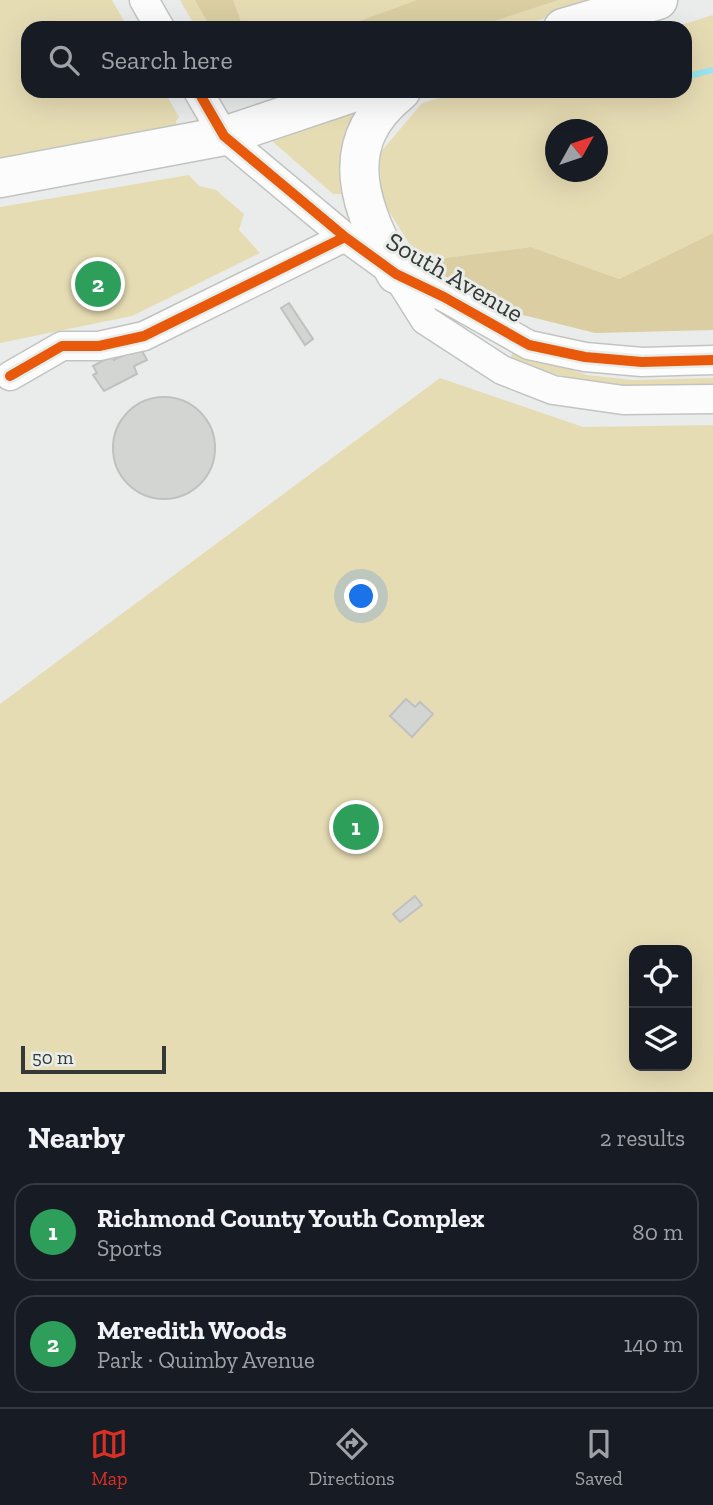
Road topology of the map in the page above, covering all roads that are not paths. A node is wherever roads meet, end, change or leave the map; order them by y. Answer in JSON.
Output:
{"nodes":[{"id":1,"x":144,"y":0,"type":"edge"},
{"id":2,"x":658,"y":0,"type":"edge"},
{"id":3,"x":156,"y":21,"type":"edge"},
{"id":4,"x":587,"y":21,"type":"edge"},
{"id":5,"x":202,"y":98,"type":"edge"},
{"id":6,"x":338,"y":98,"type":"edge"},
{"id":7,"x":395,"y":98,"type":"edge"},
{"id":8,"x":224,"y":135,"type":"junction"},
{"id":9,"x":0,"y":178,"type":"edge"},
{"id":10,"x":345,"y":237,"type":"junction"},
{"id":11,"x":396,"y":274,"type":"junction"},
{"id":12,"x":713,"y":360,"type":"edge"},
{"id":13,"x":10,"y":376,"type":"dead end"},
{"id":14,"x":713,"y":399,"type":"edge"}],
"edges":[{"from":1,"to":3,"type":"street"},
{"from":2,"to":4,"type":"highway"},
{"from":5,"to":8,"type":"street","name":"South Avenue"},
{"from":6,"to":8,"type":"highway"},
{"from":7,"to":11,"type":"highway"},
{"from":8,"to":9,"type":"highway"},
{"from":8,"to":10,"type":"street","name":"South Avenue"},
{"from":10,"to":11,"type":"street","name":"South Avenue"},
{"from":10,"to":13,"type":"street"},
{"from":11,"to":12,"type":"street","name":"South Avenue"},
{"from":11,"to":14,"type":"street","name":"South Avenue"}]}
